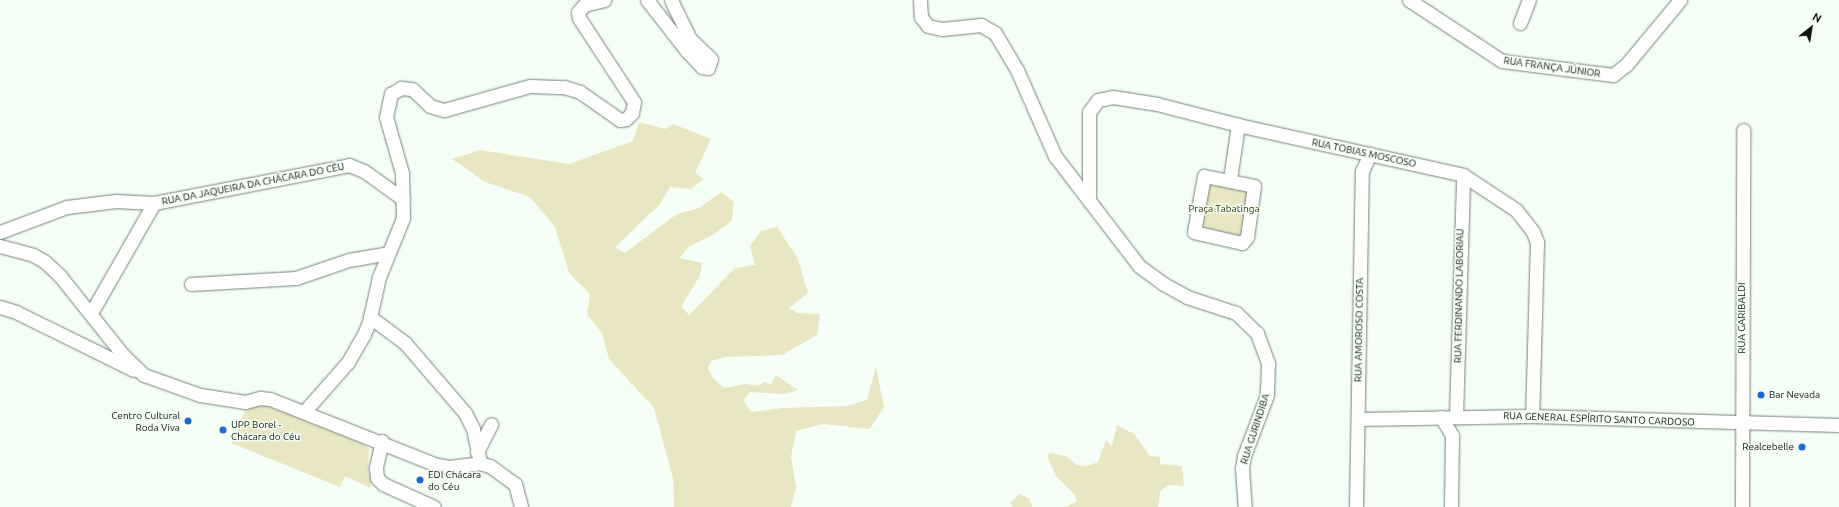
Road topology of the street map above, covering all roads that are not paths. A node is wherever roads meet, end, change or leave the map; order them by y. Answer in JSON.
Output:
{"nodes":[{"id":1,"x":604,"y":0,"type":"edge"},
{"id":2,"x":647,"y":0,"type":"edge"},
{"id":3,"x":671,"y":0,"type":"edge"},
{"id":4,"x":920,"y":0,"type":"edge"},
{"id":5,"x":1409,"y":0,"type":"edge"},
{"id":6,"x":1529,"y":0,"type":"edge"},
{"id":7,"x":1680,"y":0,"type":"edge"},
{"id":8,"x":1520,"y":23,"type":"dead end"},
{"id":9,"x":1238,"y":125,"type":"junction"},
{"id":10,"x":1743,"y":130,"type":"dead end"},
{"id":11,"x":1370,"y":154,"type":"junction"},
{"id":12,"x":1463,"y":174,"type":"junction"},
{"id":13,"x":1230,"y":179,"type":"junction"},
{"id":14,"x":403,"y":199,"type":"junction"},
{"id":15,"x":1089,"y":201,"type":"junction"},
{"id":16,"x":154,"y":203,"type":"junction"},
{"id":17,"x":0,"y":232,"type":"edge"},
{"id":18,"x":0,"y":246,"type":"edge"},
{"id":19,"x":388,"y":253,"type":"junction"},
{"id":20,"x":191,"y":284,"type":"dead end"},
{"id":21,"x":0,"y":307,"type":"edge"},
{"id":22,"x":91,"y":313,"type":"junction"},
{"id":23,"x":370,"y":317,"type":"junction"},
{"id":24,"x":144,"y":375,"type":"junction"},
{"id":25,"x":304,"y":412,"type":"junction"},
{"id":26,"x":1532,"y":416,"type":"junction"},
{"id":27,"x":1441,"y":417,"type":"junction"},
{"id":28,"x":1456,"y":417,"type":"junction"},
{"id":29,"x":1358,"y":419,"type":"junction"},
{"id":30,"x":491,"y":424,"type":"dead end"},
{"id":31,"x":1741,"y":424,"type":"junction"},
{"id":32,"x":1839,"y":425,"type":"edge"},
{"id":33,"x":382,"y":442,"type":"junction"},
{"id":34,"x":479,"y":457,"type":"junction"},
{"id":35,"x":434,"y":507,"type":"edge"},
{"id":36,"x":521,"y":507,"type":"edge"},
{"id":37,"x":1245,"y":507,"type":"edge"},
{"id":38,"x":1356,"y":507,"type":"edge"},
{"id":39,"x":1451,"y":507,"type":"edge"},
{"id":40,"x":1742,"y":507,"type":"edge"}],
"edges":[{"from":1,"to":14,"type":"street"},
{"from":2,"to":3,"type":"street"},
{"from":4,"to":15,"type":"street","name":"RUA GURINDIBA"},
{"from":5,"to":7,"type":"street","name":"RUA FRANÇA JÚNIOR"},
{"from":6,"to":8,"type":"street"},
{"from":9,"to":11,"type":"street","name":"RUA TOBIAS MOSCOSO"},
{"from":9,"to":13,"type":"street"},
{"from":9,"to":15,"type":"street","name":"RUA TOBIAS MOSCOSO"},
{"from":10,"to":31,"type":"street","name":"RUA GARIBALDI"},
{"from":11,"to":12,"type":"street","name":"RUA TOBIAS MOSCOSO"},
{"from":11,"to":29,"type":"street","name":"RUA AMOROSO COSTA"},
{"from":12,"to":26,"type":"street","name":"RUA TOBIAS MOSCOSO"},
{"from":12,"to":28,"type":"street","name":"RUA FERDINANDO LABORIAU"},
{"from":13,"to":13,"type":"street"},
{"from":14,"to":16,"type":"street","name":"RUA DA JAQUEIRA DA CHÁCARA DO CÉU"},
{"from":14,"to":19,"type":"street"},
{"from":15,"to":37,"type":"street","name":"RUA GURINDIBA"},
{"from":16,"to":17,"type":"street","name":"RUA DA JAQUEIRA DA CHÁCARA DO CÉU"},
{"from":16,"to":22,"type":"street"},
{"from":18,"to":22,"type":"street"},
{"from":19,"to":20,"type":"street"},
{"from":19,"to":23,"type":"street"},
{"from":21,"to":24,"type":"street"},
{"from":22,"to":24,"type":"street"},
{"from":23,"to":25,"type":"street"},
{"from":23,"to":34,"type":"street"},
{"from":24,"to":25,"type":"street"},
{"from":25,"to":33,"type":"street"},
{"from":26,"to":28,"type":"street","name":"RUA GENERAL ESPÍRITO SANTO CARDOSO"},
{"from":26,"to":31,"type":"street","name":"RUA GENERAL ESPÍRITO SANTO CARDOSO"},
{"from":27,"to":28,"type":"street","name":"RUA GENERAL ESPÍRITO SANTO CARDOSO"},
{"from":27,"to":29,"type":"street","name":"RUA GENERAL ESPÍRITO SANTO CARDOSO"},
{"from":27,"to":39,"type":"street"},
{"from":29,"to":38,"type":"street","name":"RUA AMOROSO COSTA"},
{"from":30,"to":34,"type":"street"},
{"from":31,"to":32,"type":"street","name":"RUA GENERAL ESPÍRITO SANTO CARDOSO"},
{"from":31,"to":40,"type":"street","name":"RUA GARIBALDI"},
{"from":33,"to":34,"type":"street"},
{"from":33,"to":35,"type":"street"},
{"from":34,"to":36,"type":"street"}]}
